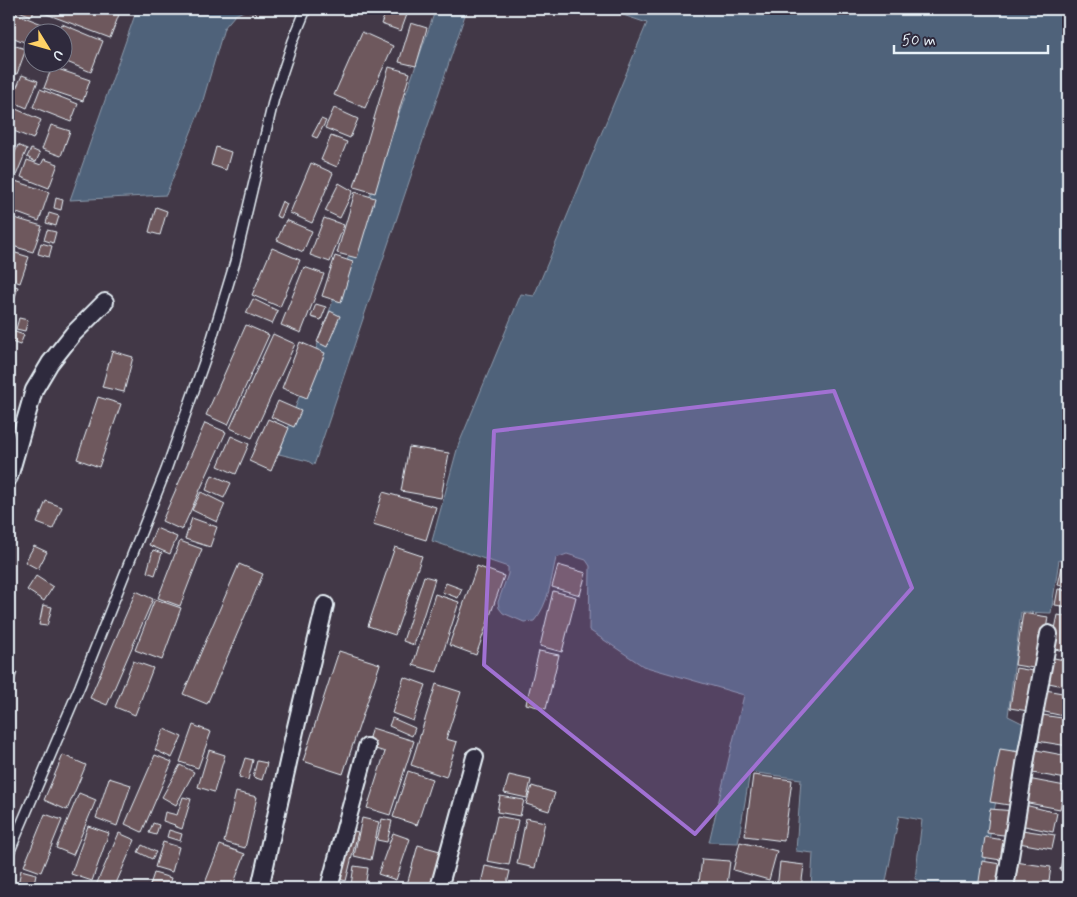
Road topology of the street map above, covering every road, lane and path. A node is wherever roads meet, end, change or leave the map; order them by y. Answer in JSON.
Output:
{"nodes":[{"id":1,"x":306,"y":9,"type":"edge"},
{"id":2,"x":105,"y":302,"type":"dead end"},
{"id":3,"x":9,"y":477,"type":"edge"},
{"id":4,"x":325,"y":605,"type":"dead end"},
{"id":5,"x":1049,"y":634,"type":"dead end"},
{"id":6,"x":367,"y":747,"type":"dead end"},
{"id":7,"x":475,"y":757,"type":"dead end"},
{"id":8,"x":9,"y":853,"type":"edge"},
{"id":9,"x":260,"y":888,"type":"edge"},
{"id":10,"x":329,"y":888,"type":"edge"},
{"id":11,"x":439,"y":888,"type":"edge"},
{"id":12,"x":1005,"y":888,"type":"edge"}],
"edges":[{"from":1,"to":8,"type":"lane"},
{"from":2,"to":3,"type":"street"},
{"from":4,"to":9,"type":"street"},
{"from":5,"to":12,"type":"street"},
{"from":6,"to":10,"type":"street"},
{"from":7,"to":11,"type":"street"}]}
